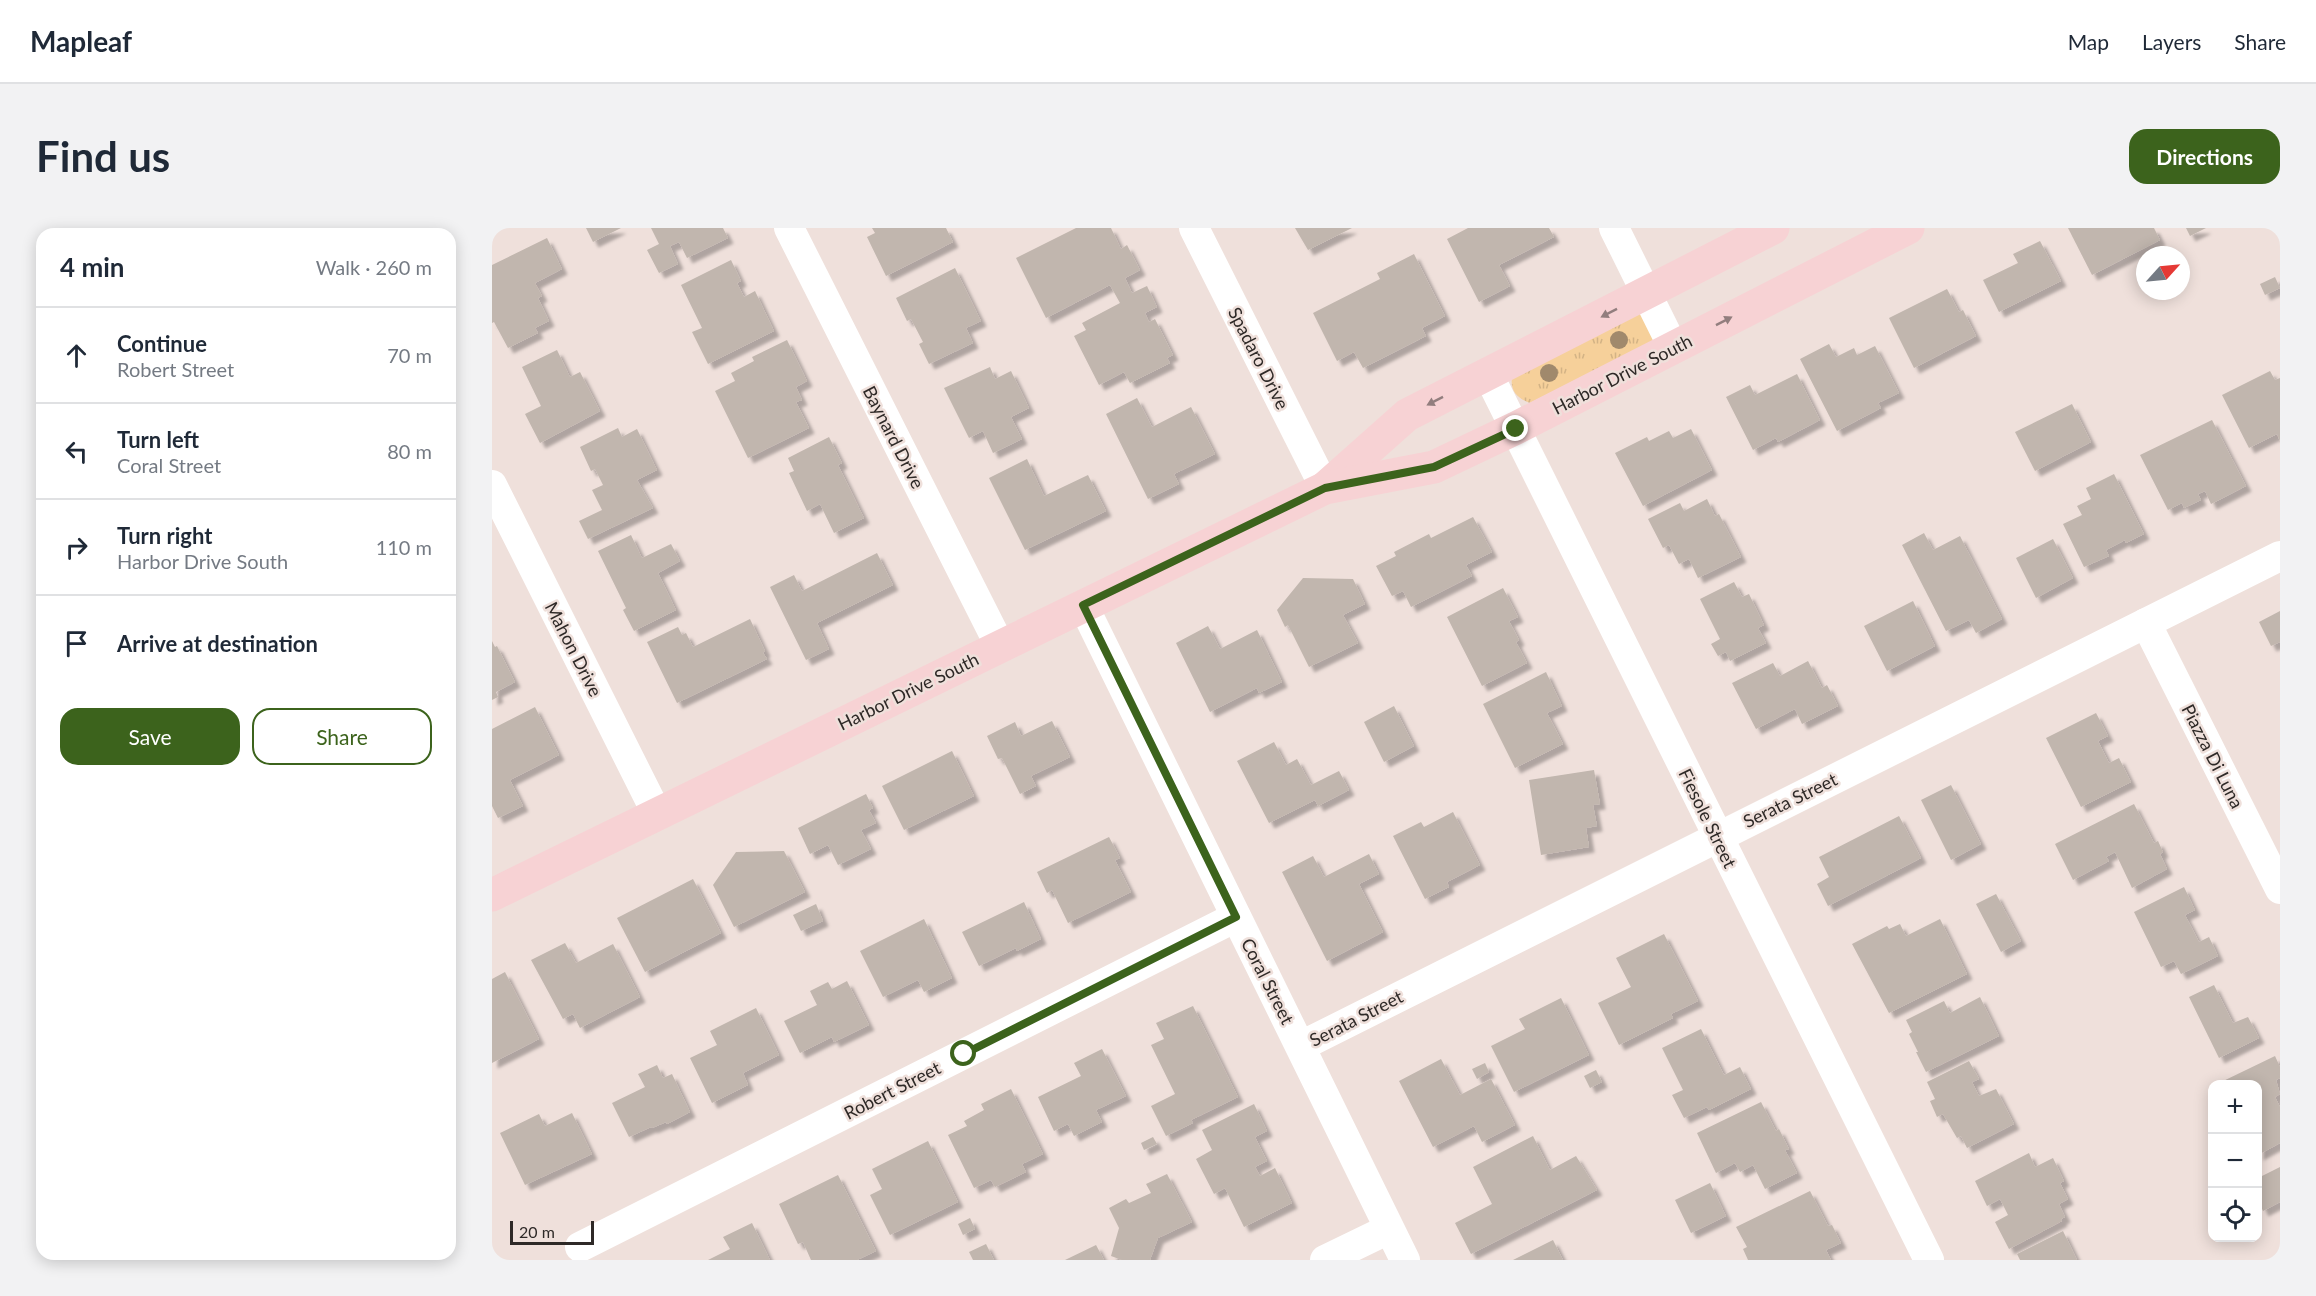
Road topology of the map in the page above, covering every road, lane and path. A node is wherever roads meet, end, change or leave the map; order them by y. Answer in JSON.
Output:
{"nodes":[{"id":1,"x":789,"y":228,"type":"edge"},
{"id":2,"x":1194,"y":228,"type":"edge"},
{"id":3,"x":1614,"y":228,"type":"edge"},
{"id":4,"x":1773,"y":228,"type":"edge"},
{"id":5,"x":1908,"y":228,"type":"edge"},
{"id":6,"x":1647,"y":294,"type":"junction"},
{"id":7,"x":1673,"y":347,"type":"junction"},
{"id":8,"x":1488,"y":374,"type":"junction"},
{"id":9,"x":1516,"y":429,"type":"junction"},
{"id":10,"x":492,"y":484,"type":"edge"},
{"id":11,"x":1325,"y":488,"type":"junction"},
{"id":12,"x":2280,"y":556,"type":"edge"},
{"id":13,"x":1083,"y":605,"type":"junction"},
{"id":14,"x":2146,"y":623,"type":"junction"},
{"id":15,"x":1000,"y":646,"type":"junction"},
{"id":16,"x":657,"y":814,"type":"junction"},
{"id":17,"x":1717,"y":836,"type":"junction"},
{"id":18,"x":2280,"y":889,"type":"edge"},
{"id":19,"x":492,"y":895,"type":"edge"},
{"id":20,"x":1236,"y":917,"type":"junction"},
{"id":21,"x":1301,"y":1046,"type":"junction"},
{"id":22,"x":1389,"y":1229,"type":"junction"},
{"id":23,"x":580,"y":1247,"type":"dead end"},
{"id":24,"x":1325,"y":1260,"type":"edge"},
{"id":25,"x":1405,"y":1260,"type":"edge"},
{"id":26,"x":1929,"y":1260,"type":"edge"}],
"edges":[{"from":1,"to":15,"type":"street","name":"Baynard Drive"},
{"from":2,"to":11,"type":"street","name":"Spadaro Drive"},
{"from":3,"to":6,"type":"street"},
{"from":4,"to":6,"type":"street","name":"Harbor Drive South"},
{"from":7,"to":5,"type":"street","name":"Harbor Drive South","one_way":true},
{"from":6,"to":7,"type":"street"},
{"from":6,"to":8,"type":"street","name":"Harbor Drive South","one_way":true},
{"from":7,"to":9,"type":"street","name":"Harbor Drive South"},
{"from":8,"to":9,"type":"street","name":"Fiesole Street"},
{"from":8,"to":11,"type":"street","name":"Harbor Drive South","one_way":true},
{"from":9,"to":11,"type":"street","name":"Harbor Drive South"},
{"from":9,"to":17,"type":"street","name":"Fiesole Street"},
{"from":10,"to":16,"type":"street","name":"Mahon Drive"},
{"from":11,"to":13,"type":"street","name":"Harbor Drive South"},
{"from":12,"to":14,"type":"street","name":"Serata Street"},
{"from":13,"to":15,"type":"street","name":"Harbor Drive South"},
{"from":13,"to":20,"type":"street","name":"Coral Street"},
{"from":14,"to":17,"type":"street","name":"Serata Street"},
{"from":14,"to":18,"type":"street","name":"Piazza Di Luna"},
{"from":15,"to":16,"type":"street","name":"Harbor Drive South"},
{"from":16,"to":19,"type":"street","name":"Harbor Drive South"},
{"from":17,"to":21,"type":"street","name":"Serata Street"},
{"from":17,"to":26,"type":"street","name":"Fiesole Street"},
{"from":20,"to":21,"type":"street","name":"Coral Street"},
{"from":20,"to":23,"type":"street","name":"Robert Street"},
{"from":21,"to":22,"type":"street","name":"Coral Street"},
{"from":22,"to":24,"type":"street"},
{"from":22,"to":25,"type":"street","name":"Coral Street"}]}
